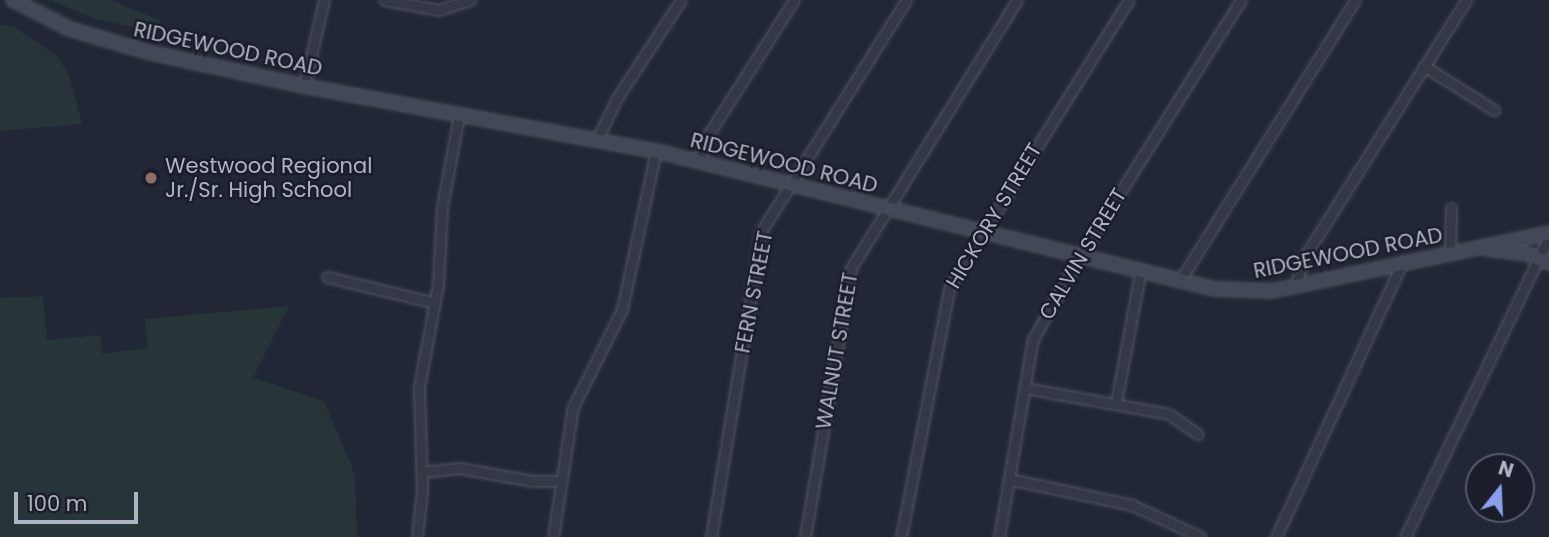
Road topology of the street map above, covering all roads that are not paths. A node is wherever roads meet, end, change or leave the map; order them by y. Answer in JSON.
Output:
{"nodes":[{"id":1,"x":13,"y":0,"type":"edge"},
{"id":2,"x":324,"y":0,"type":"edge"},
{"id":3,"x":384,"y":0,"type":"edge"},
{"id":4,"x":470,"y":0,"type":"edge"},
{"id":5,"x":681,"y":0,"type":"edge"},
{"id":6,"x":794,"y":0,"type":"edge"},
{"id":7,"x":906,"y":0,"type":"edge"},
{"id":8,"x":1017,"y":0,"type":"edge"},
{"id":9,"x":1129,"y":0,"type":"edge"},
{"id":10,"x":1241,"y":0,"type":"edge"},
{"id":11,"x":1354,"y":0,"type":"edge"},
{"id":12,"x":1466,"y":0,"type":"edge"},
{"id":13,"x":1424,"y":66,"type":"junction"},
{"id":14,"x":304,"y":86,"type":"junction"},
{"id":15,"x":1494,"y":110,"type":"dead end"},
{"id":16,"x":459,"y":115,"type":"junction"},
{"id":17,"x":597,"y":139,"type":"junction"},
{"id":18,"x":656,"y":151,"type":"junction"},
{"id":19,"x":699,"y":160,"type":"junction"},
{"id":20,"x":791,"y":183,"type":"junction"},
{"id":21,"x":1451,"y":208,"type":"dead end"},
{"id":22,"x":885,"y":209,"type":"junction"},
{"id":23,"x":982,"y":234,"type":"junction"},
{"id":24,"x":1549,"y":235,"type":"edge"},
{"id":25,"x":1474,"y":248,"type":"junction"},
{"id":26,"x":1450,"y":253,"type":"junction"},
{"id":27,"x":1079,"y":258,"type":"junction"},
{"id":28,"x":1544,"y":260,"type":"edge"},
{"id":29,"x":1402,"y":263,"type":"junction"},
{"id":30,"x":1140,"y":273,"type":"junction"},
{"id":31,"x":327,"y":277,"type":"dead end"},
{"id":32,"x":1179,"y":282,"type":"junction"},
{"id":33,"x":1295,"y":286,"type":"junction"},
{"id":34,"x":435,"y":303,"type":"junction"},
{"id":35,"x":1025,"y":388,"type":"junction"},
{"id":36,"x":1116,"y":403,"type":"junction"},
{"id":37,"x":1198,"y":434,"type":"dead end"},
{"id":38,"x":422,"y":472,"type":"junction"},
{"id":39,"x":1009,"y":479,"type":"junction"},
{"id":40,"x":559,"y":481,"type":"junction"},
{"id":41,"x":417,"y":537,"type":"edge"},
{"id":42,"x":553,"y":537,"type":"edge"},
{"id":43,"x":711,"y":537,"type":"edge"},
{"id":44,"x":805,"y":537,"type":"edge"},
{"id":45,"x":901,"y":537,"type":"edge"},
{"id":46,"x":999,"y":537,"type":"edge"},
{"id":47,"x":1201,"y":537,"type":"edge"},
{"id":48,"x":1276,"y":537,"type":"edge"},
{"id":49,"x":1405,"y":537,"type":"edge"}],
"edges":[{"from":1,"to":14,"type":"main road","name":"RIDGEWOOD ROAD"},
{"from":2,"to":14,"type":"street"},
{"from":3,"to":4,"type":"street"},
{"from":5,"to":17,"type":"street"},
{"from":6,"to":19,"type":"street"},
{"from":7,"to":20,"type":"street","name":"FERN STREET"},
{"from":8,"to":22,"type":"street","name":"WALNUT STREET"},
{"from":9,"to":23,"type":"street","name":"HICKORY STREET"},
{"from":10,"to":27,"type":"street","name":"CALVIN STREET"},
{"from":11,"to":32,"type":"street"},
{"from":12,"to":13,"type":"street"},
{"from":13,"to":15,"type":"street"},
{"from":13,"to":33,"type":"street"},
{"from":14,"to":16,"type":"main road","name":"RIDGEWOOD ROAD"},
{"from":16,"to":17,"type":"main road","name":"RIDGEWOOD ROAD"},
{"from":16,"to":34,"type":"street"},
{"from":17,"to":18,"type":"main road","name":"RIDGEWOOD ROAD"},
{"from":18,"to":19,"type":"main road","name":"RIDGEWOOD ROAD"},
{"from":18,"to":40,"type":"street"},
{"from":19,"to":20,"type":"main road","name":"RIDGEWOOD ROAD"},
{"from":20,"to":22,"type":"main road","name":"RIDGEWOOD ROAD"},
{"from":20,"to":43,"type":"street","name":"FERN STREET"},
{"from":21,"to":26,"type":"street"},
{"from":22,"to":23,"type":"main road","name":"RIDGEWOOD ROAD"},
{"from":22,"to":44,"type":"street","name":"WALNUT STREET"},
{"from":23,"to":27,"type":"main road","name":"RIDGEWOOD ROAD"},
{"from":23,"to":45,"type":"street","name":"HICKORY STREET"},
{"from":24,"to":25,"type":"main road","name":"RIDGEWOOD ROAD"},
{"from":24,"to":28,"type":"street"},
{"from":25,"to":26,"type":"main road","name":"RIDGEWOOD ROAD"},
{"from":25,"to":28,"type":"main road"},
{"from":26,"to":29,"type":"main road","name":"RIDGEWOOD ROAD"},
{"from":27,"to":30,"type":"main road","name":"RIDGEWOOD ROAD"},
{"from":27,"to":35,"type":"street","name":"CALVIN STREET"},
{"from":28,"to":49,"type":"street"},
{"from":29,"to":33,"type":"main road","name":"RIDGEWOOD ROAD"},
{"from":29,"to":48,"type":"street"},
{"from":30,"to":32,"type":"main road","name":"RIDGEWOOD ROAD"},
{"from":30,"to":36,"type":"street"},
{"from":31,"to":34,"type":"street"},
{"from":32,"to":33,"type":"main road","name":"RIDGEWOOD ROAD"},
{"from":34,"to":38,"type":"street"},
{"from":35,"to":36,"type":"street"},
{"from":35,"to":39,"type":"street","name":"CALVIN STREET"},
{"from":36,"to":37,"type":"street"},
{"from":38,"to":40,"type":"street"},
{"from":38,"to":41,"type":"street"},
{"from":39,"to":46,"type":"street","name":"CALVIN STREET"},
{"from":39,"to":47,"type":"street"},
{"from":40,"to":42,"type":"street"}]}
